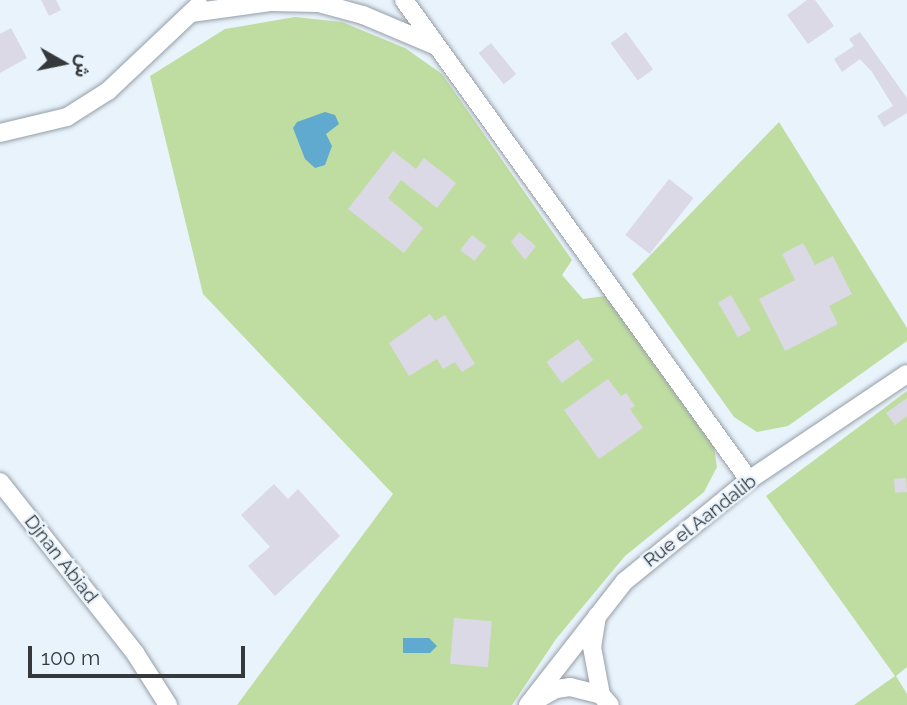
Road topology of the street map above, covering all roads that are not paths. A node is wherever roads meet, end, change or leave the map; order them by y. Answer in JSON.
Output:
{"nodes":[{"id":1,"x":404,"y":0,"type":"edge"},
{"id":2,"x":197,"y":7,"type":"edge"},
{"id":3,"x":434,"y":45,"type":"junction"},
{"id":4,"x":0,"y":133,"type":"edge"},
{"id":5,"x":907,"y":374,"type":"edge"},
{"id":6,"x":750,"y":480,"type":"junction"},
{"id":7,"x":0,"y":482,"type":"edge"},
{"id":8,"x":599,"y":609,"type":"junction"},
{"id":9,"x":605,"y":700,"type":"edge"},
{"id":10,"x":169,"y":705,"type":"edge"},
{"id":11,"x":528,"y":705,"type":"edge"}],
"edges":[{"from":1,"to":3,"type":"street"},
{"from":2,"to":3,"type":"street"},
{"from":2,"to":4,"type":"street"},
{"from":3,"to":6,"type":"street"},
{"from":5,"to":6,"type":"street","name":"Rue el Aandalib"},
{"from":6,"to":8,"type":"street","name":"Rue el Aandalib"},
{"from":7,"to":10,"type":"street","name":"Djnan Abiad"},
{"from":8,"to":9,"type":"street"},
{"from":8,"to":11,"type":"street","name":"Rue el Aandalib"},
{"from":9,"to":11,"type":"street"}]}
